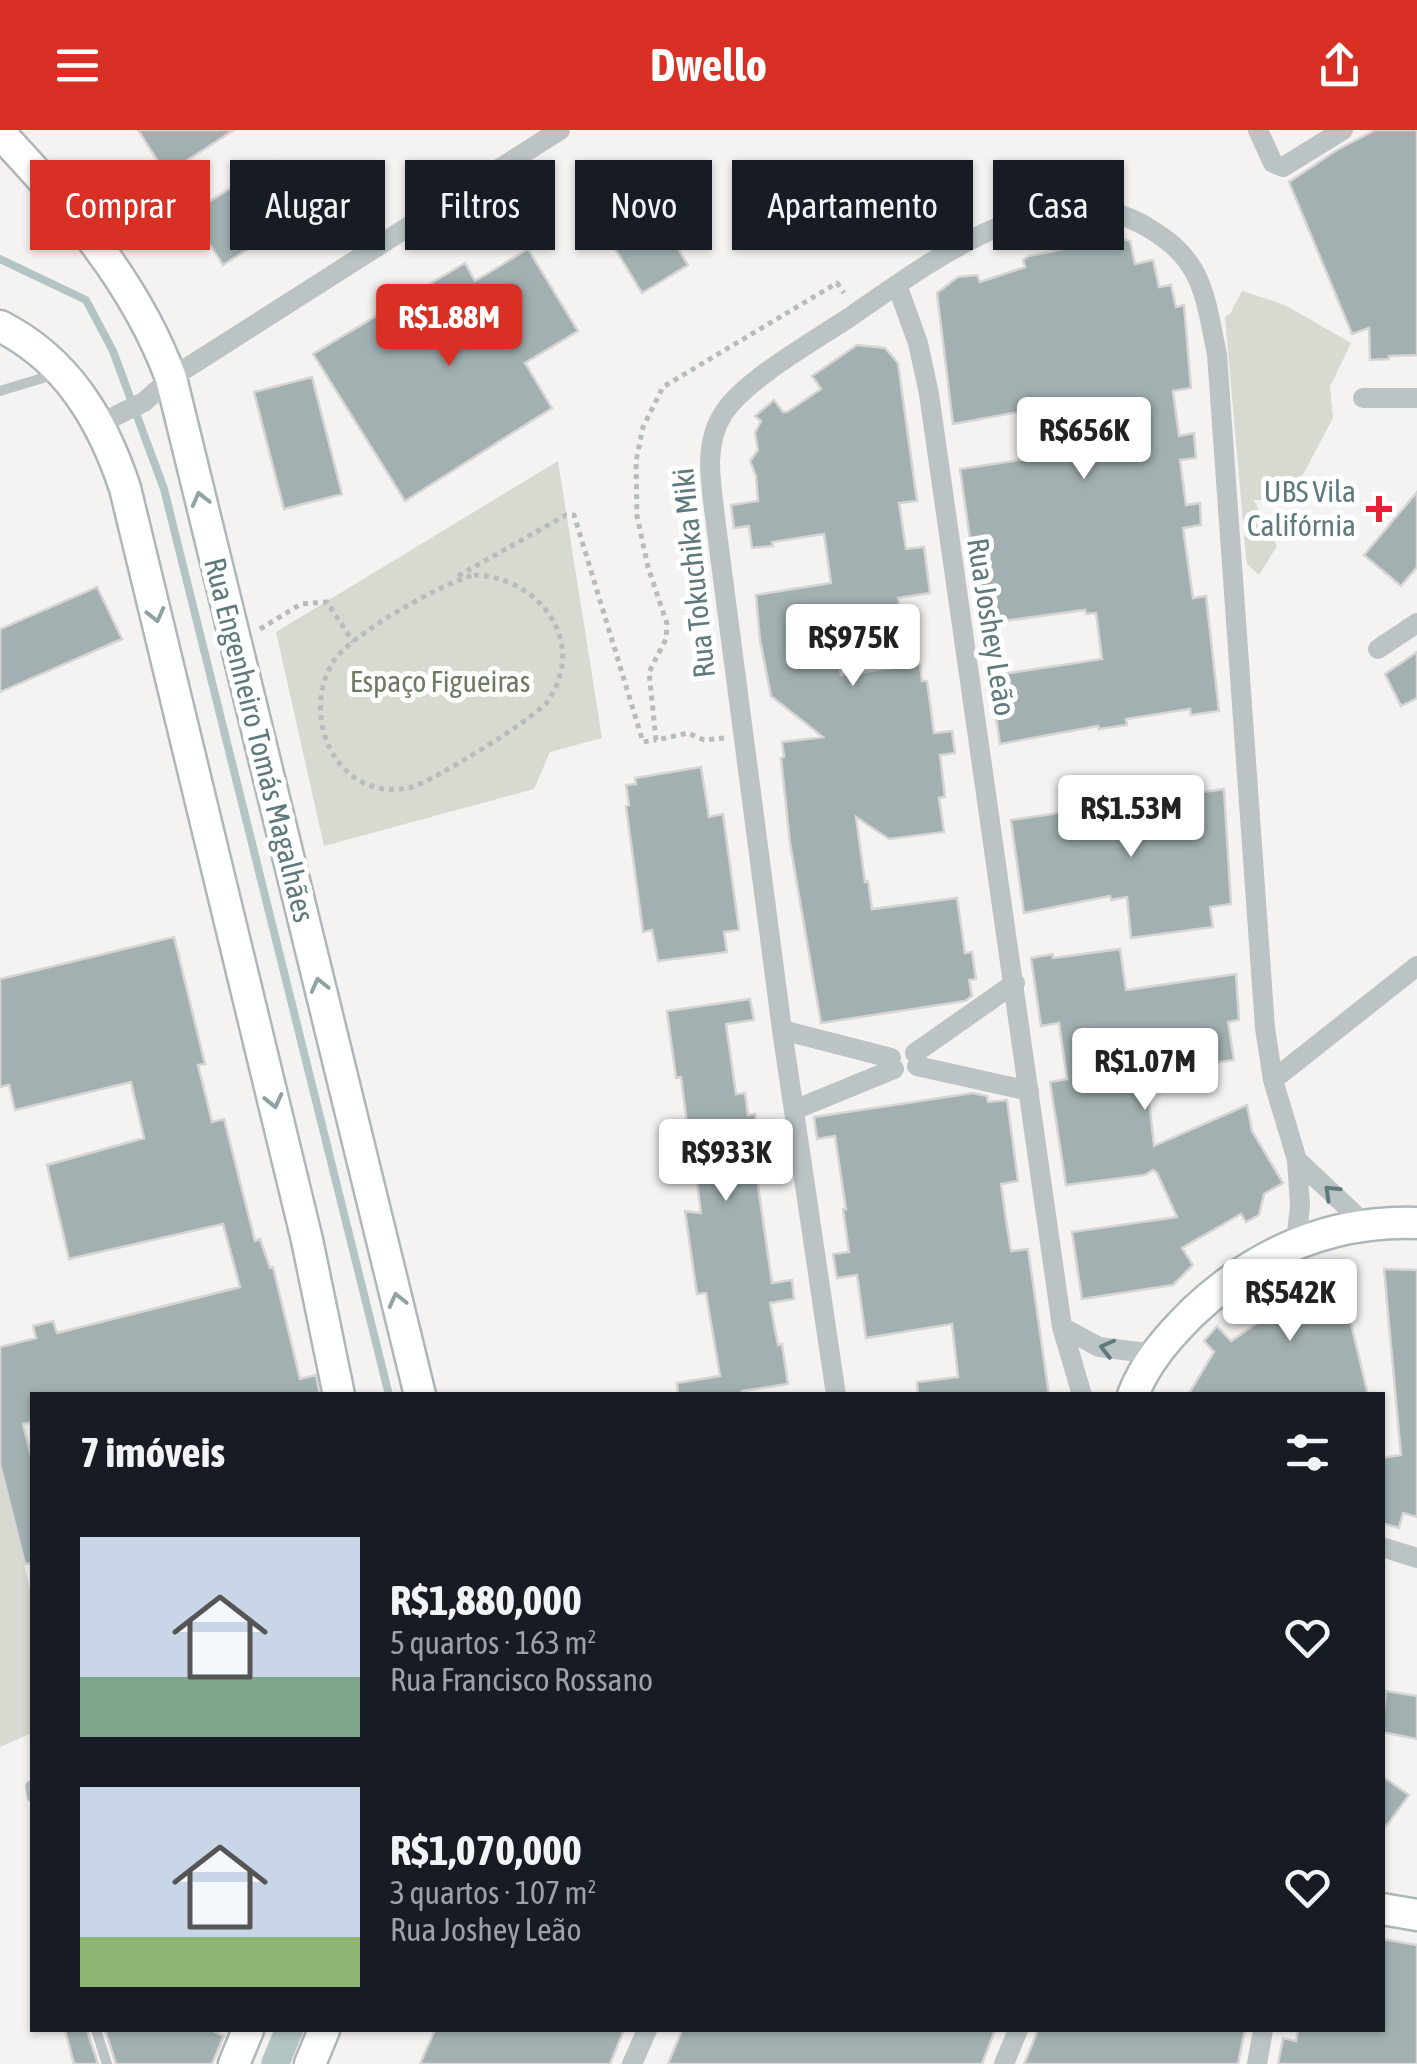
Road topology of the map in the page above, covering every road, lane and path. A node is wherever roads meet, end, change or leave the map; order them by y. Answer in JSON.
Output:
{"nodes":[{"id":1,"x":560,"y":130,"type":"edge"},
{"id":2,"x":1258,"y":130,"type":"edge"},
{"id":3,"x":1343,"y":130,"type":"edge"},
{"id":4,"x":0,"y":133,"type":"edge"},
{"id":5,"x":896,"y":285,"type":"junction"},
{"id":6,"x":0,"y":326,"type":"edge"},
{"id":7,"x":61,"y":372,"type":"junction"},
{"id":8,"x":171,"y":378,"type":"junction"},
{"id":9,"x":0,"y":391,"type":"edge"},
{"id":10,"x":1363,"y":398,"type":"dead end"},
{"id":11,"x":1417,"y":398,"type":"edge"},
{"id":12,"x":103,"y":422,"type":"junction"},
{"id":13,"x":441,"y":586,"type":"junction"},
{"id":14,"x":1417,"y":623,"type":"edge"},
{"id":15,"x":353,"y":642,"type":"junction"},
{"id":16,"x":236,"y":645,"type":"junction"},
{"id":17,"x":1378,"y":649,"type":"dead end"},
{"id":18,"x":656,"y":740,"type":"dead end"},
{"id":19,"x":1417,"y":966,"type":"edge"},
{"id":20,"x":1014,"y":983,"type":"junction"},
{"id":21,"x":782,"y":1030,"type":"junction"},
{"id":22,"x":916,"y":1060,"type":"junction"},
{"id":23,"x":893,"y":1063,"type":"junction"},
{"id":24,"x":1273,"y":1080,"type":"junction"},
{"id":25,"x":1030,"y":1091,"type":"junction"},
{"id":26,"x":794,"y":1110,"type":"junction"},
{"id":27,"x":1297,"y":1160,"type":"junction"},
{"id":28,"x":1417,"y":1222,"type":"edge"},
{"id":29,"x":1365,"y":1224,"type":"junction"},
{"id":30,"x":1296,"y":1242,"type":"junction"},
{"id":31,"x":1062,"y":1327,"type":"junction"},
{"id":32,"x":1155,"y":1354,"type":"junction"},
{"id":33,"x":339,"y":1392,"type":"edge"},
{"id":34,"x":419,"y":1392,"type":"edge"},
{"id":35,"x":836,"y":1392,"type":"edge"},
{"id":36,"x":1081,"y":1392,"type":"edge"},
{"id":37,"x":1135,"y":1392,"type":"edge"},
{"id":38,"x":1385,"y":1548,"type":"edge"},
{"id":39,"x":1417,"y":1558,"type":"edge"},
{"id":40,"x":1385,"y":1910,"type":"edge"},
{"id":41,"x":1417,"y":1915,"type":"edge"},
{"id":42,"x":97,"y":2032,"type":"edge"},
{"id":43,"x":247,"y":2032,"type":"edge"},
{"id":44,"x":323,"y":2032,"type":"edge"},
{"id":45,"x":646,"y":2032,"type":"edge"},
{"id":46,"x":1017,"y":2032,"type":"edge"},
{"id":47,"x":1263,"y":2032,"type":"edge"},
{"id":48,"x":107,"y":2064,"type":"edge"},
{"id":49,"x":234,"y":2064,"type":"edge"},
{"id":50,"x":310,"y":2064,"type":"edge"},
{"id":51,"x":632,"y":2064,"type":"edge"},
{"id":52,"x":1004,"y":2064,"type":"edge"},
{"id":53,"x":1257,"y":2064,"type":"edge"}],
"edges":[{"from":1,"to":8,"type":"street"},
{"from":2,"to":3,"type":"street"},
{"from":4,"to":8,"type":"street","name":"Rua Engenheiro Tomás Magalhães"},
{"from":5,"to":20,"type":"street","name":"Rua Joshey Leão"},
{"from":5,"to":21,"type":"street","name":"Rua Tokuchika Miki"},
{"from":5,"to":24,"type":"street","name":"Rua Tokuchika Miki"},
{"from":6,"to":7,"type":"street"},
{"from":7,"to":9,"type":"lane"},
{"from":7,"to":12,"type":"street"},
{"from":8,"to":12,"type":"street"},
{"from":16,"to":8,"type":"street","name":"Rua Engenheiro Tomás Magalhães","one_way":true},
{"from":10,"to":11,"type":"street"},
{"from":12,"to":33,"type":"street","one_way":true},
{"from":13,"to":15,"type":"path"},
{"from":13,"to":15,"type":"path"},
{"from":13,"to":18,"type":"path"},
{"from":14,"to":17,"type":"street"},
{"from":15,"to":16,"type":"path"},
{"from":34,"to":16,"type":"street","name":"Rua Engenheiro Tomás Magalhães","one_way":true},
{"from":19,"to":24,"type":"street"},
{"from":20,"to":22,"type":"street"},
{"from":20,"to":25,"type":"street","name":"Rua Joshey Leão"},
{"from":21,"to":23,"type":"street"},
{"from":21,"to":26,"type":"street","name":"Rua Tokuchika Miki"},
{"from":22,"to":23,"type":"street"},
{"from":22,"to":25,"type":"street"},
{"from":23,"to":26,"type":"street"},
{"from":24,"to":27,"type":"street","name":"Rua Tokuchika Miki"},
{"from":25,"to":31,"type":"street","name":"Rua Joshey Leão"},
{"from":26,"to":35,"type":"street","name":"Rua Tokuchika Miki"},
{"from":29,"to":27,"type":"street","one_way":true},
{"from":27,"to":30,"type":"street","name":"Rua Tokuchika Miki"},
{"from":28,"to":29,"type":"street"},
{"from":29,"to":30,"type":"street"},
{"from":30,"to":32,"type":"street"},
{"from":32,"to":31,"type":"street","one_way":true},
{"from":31,"to":36,"type":"street","name":"Rua Joshey Leão"},
{"from":32,"to":37,"type":"street"},
{"from":38,"to":39,"type":"street"},
{"from":40,"to":41,"type":"street"},
{"from":42,"to":48,"type":"lane"},
{"from":43,"to":49,"type":"street"},
{"from":44,"to":50,"type":"street"},
{"from":45,"to":51,"type":"street"},
{"from":46,"to":52,"type":"street"},
{"from":47,"to":53,"type":"street"}]}
